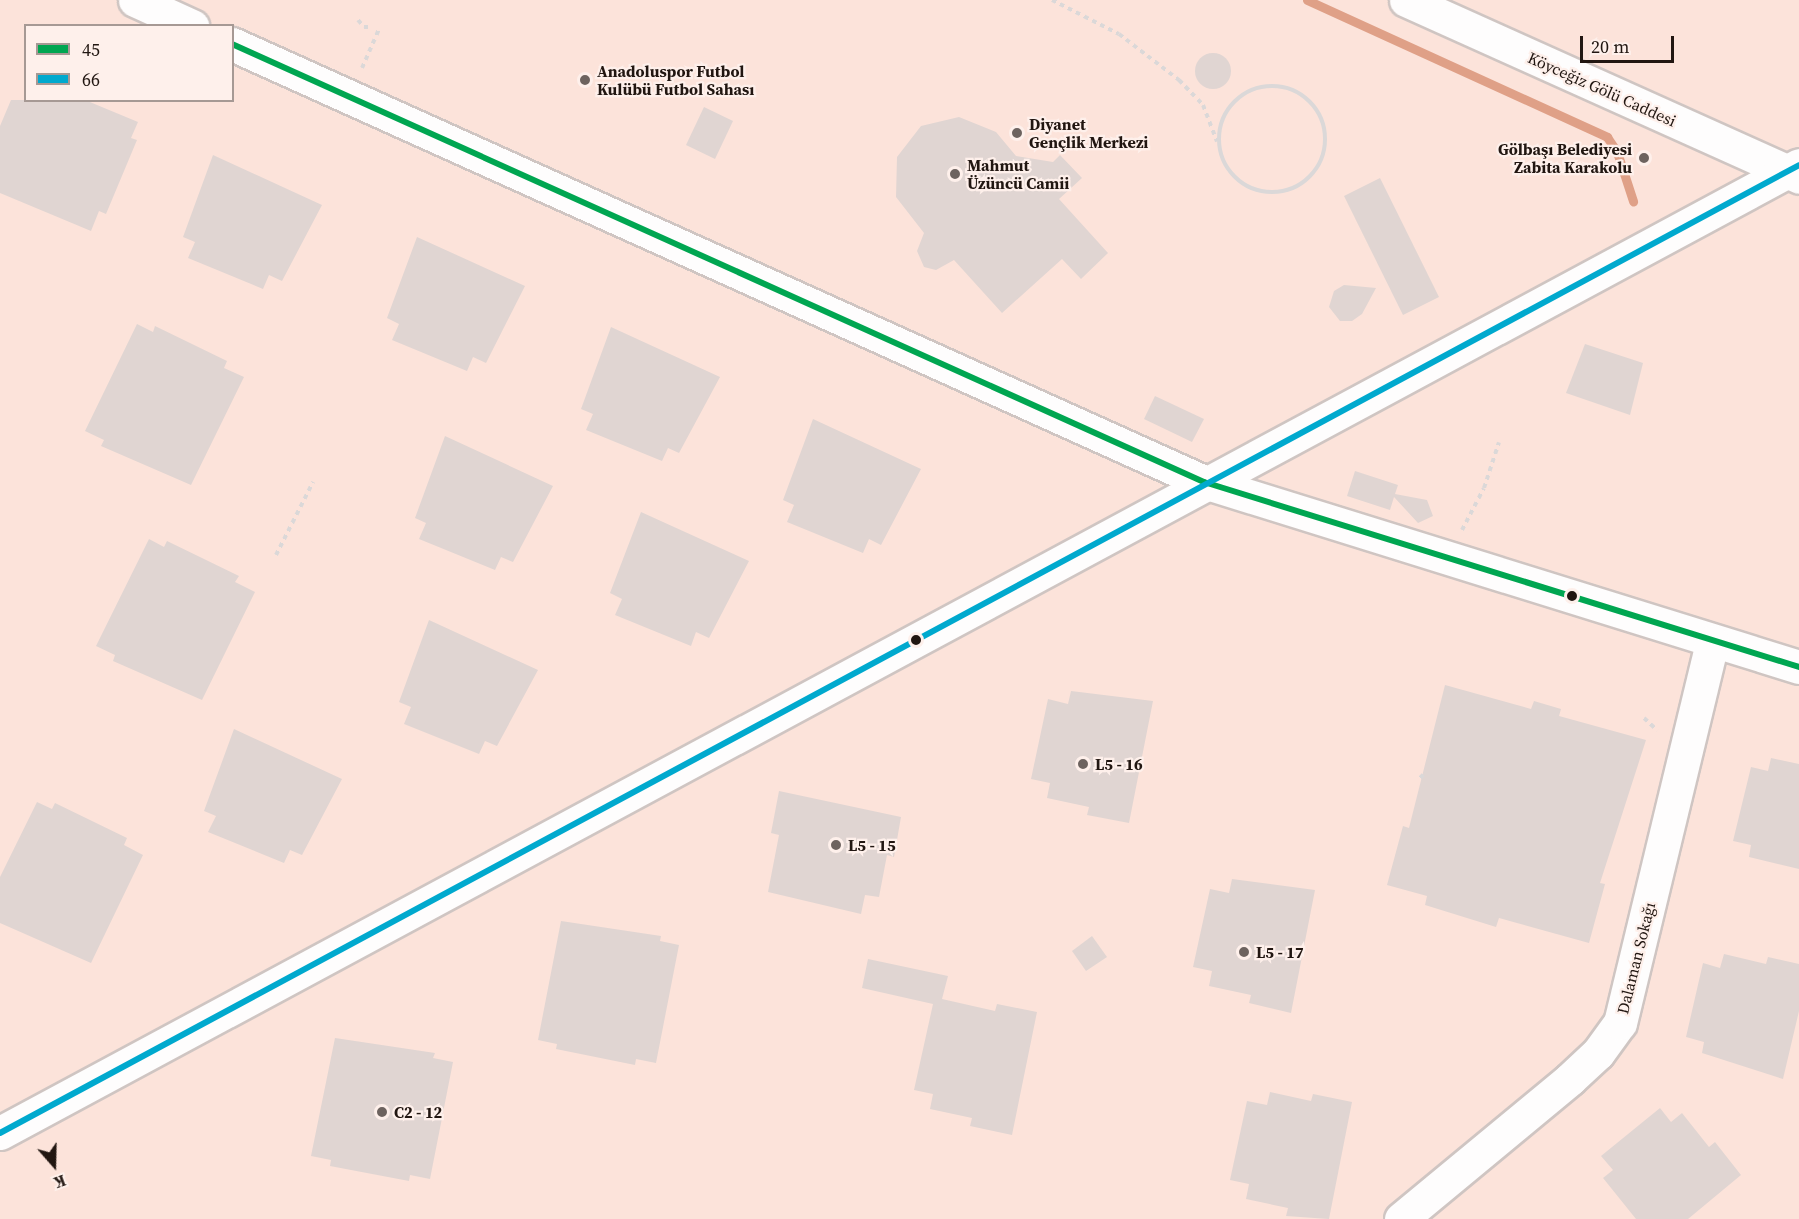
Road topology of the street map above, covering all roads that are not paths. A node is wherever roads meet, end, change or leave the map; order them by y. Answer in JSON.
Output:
{"nodes":[{"id":1,"x":135,"y":0,"type":"edge"},
{"id":2,"x":1406,"y":0,"type":"edge"},
{"id":3,"x":188,"y":24,"type":"edge"},
{"id":4,"x":234,"y":45,"type":"edge"},
{"id":5,"x":1795,"y":172,"type":"edge"},
{"id":6,"x":1204,"y":482,"type":"junction"},
{"id":7,"x":1712,"y":642,"type":"junction"},
{"id":8,"x":1799,"y":667,"type":"edge"},
{"id":9,"x":0,"y":1133,"type":"edge"},
{"id":10,"x":1401,"y":1219,"type":"edge"}],
"edges":[{"from":1,"to":3,"type":"street"},
{"from":2,"to":5,"type":"street","name":"Köyceğiz Gölü Caddesi"},
{"from":4,"to":6,"type":"street"},
{"from":5,"to":6,"type":"street"},
{"from":6,"to":7,"type":"street"},
{"from":6,"to":9,"type":"street"},
{"from":7,"to":8,"type":"street"},
{"from":7,"to":10,"type":"street","name":"Dalaman Sokağı"}]}
